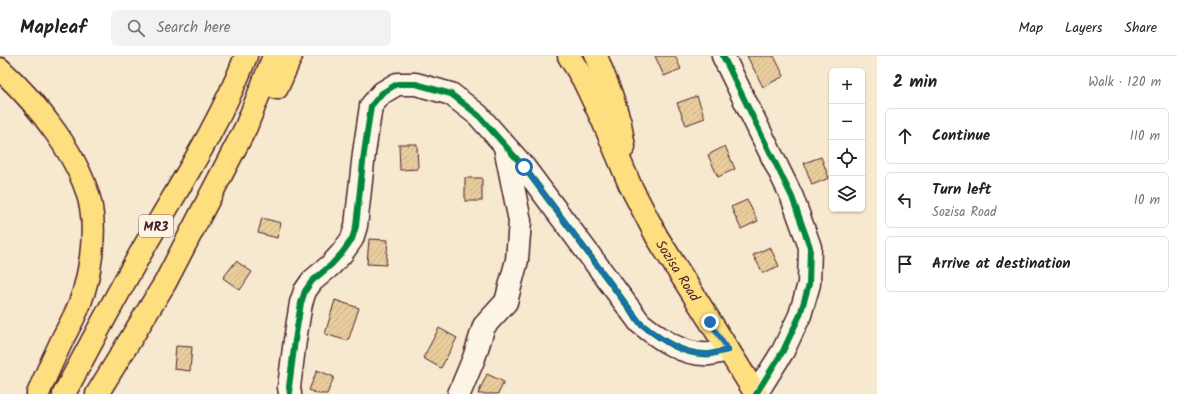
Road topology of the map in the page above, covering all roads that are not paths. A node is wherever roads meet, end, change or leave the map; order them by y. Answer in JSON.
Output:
{"nodes":[{"id":1,"x":246,"y":56,"type":"edge"},
{"id":2,"x":274,"y":56,"type":"edge"},
{"id":3,"x":291,"y":56,"type":"edge"},
{"id":4,"x":569,"y":56,"type":"edge"},
{"id":5,"x":596,"y":56,"type":"edge"},
{"id":6,"x":723,"y":56,"type":"edge"},
{"id":7,"x":0,"y":69,"type":"edge"},
{"id":8,"x":505,"y":146,"type":"junction"},
{"id":9,"x":630,"y":186,"type":"junction"},
{"id":10,"x":164,"y":283,"type":"junction"},
{"id":11,"x":728,"y":350,"type":"junction"},
{"id":12,"x":38,"y":394,"type":"edge"},
{"id":13,"x":64,"y":394,"type":"edge"},
{"id":14,"x":97,"y":394,"type":"edge"},
{"id":15,"x":290,"y":394,"type":"edge"},
{"id":16,"x":459,"y":394,"type":"edge"},
{"id":17,"x":756,"y":394,"type":"edge"}],
"edges":[{"from":1,"to":13,"type":"main road","number":"MR3"},
{"from":2,"to":10,"type":"main road","number":"MR3"},
{"from":3,"to":10,"type":"main road"},
{"from":4,"to":9,"type":"main road"},
{"from":5,"to":9,"type":"main road"},
{"from":6,"to":17,"type":"street"},
{"from":7,"to":12,"type":"main road"},
{"from":8,"to":11,"type":"street"},
{"from":8,"to":15,"type":"street"},
{"from":8,"to":16,"type":"street"},
{"from":9,"to":11,"type":"main road","name":"Sozisa Road"},
{"from":10,"to":14,"type":"main road","number":"MR3"},
{"from":11,"to":17,"type":"main road","name":"Sozisa Road"}]}
